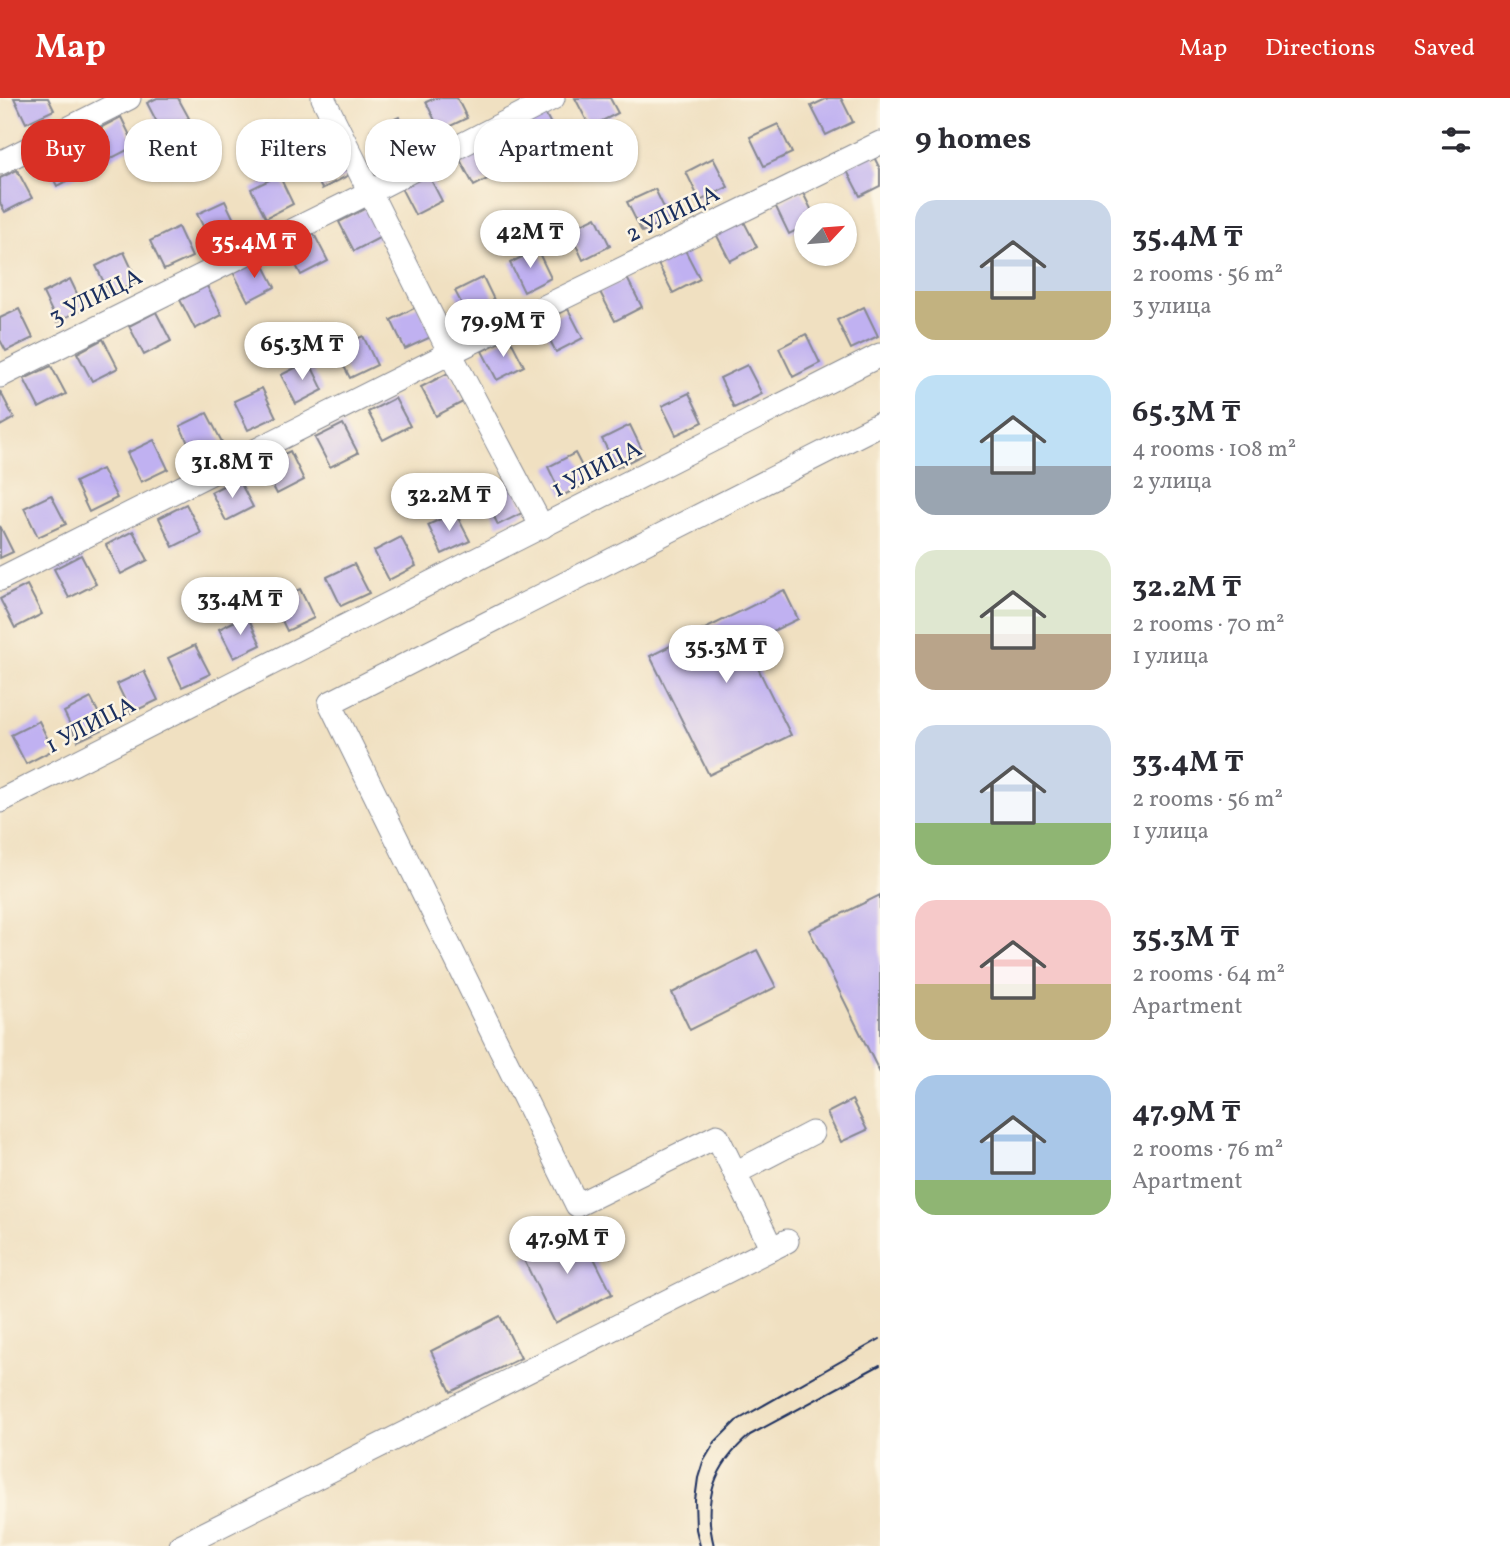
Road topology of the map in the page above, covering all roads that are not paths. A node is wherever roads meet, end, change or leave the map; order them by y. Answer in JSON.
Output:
{"nodes":[{"id":1,"x":129,"y":98,"type":"edge"},
{"id":2,"x":323,"y":98,"type":"edge"},
{"id":3,"x":553,"y":98,"type":"edge"},
{"id":4,"x":880,"y":143,"type":"edge"},
{"id":5,"x":0,"y":163,"type":"edge"},
{"id":6,"x":370,"y":192,"type":"junction"},
{"id":7,"x":450,"y":353,"type":"junction"},
{"id":8,"x":880,"y":355,"type":"edge"},
{"id":9,"x":0,"y":376,"type":"edge"},
{"id":10,"x":880,"y":424,"type":"edge"},
{"id":11,"x":542,"y":527,"type":"junction"},
{"id":12,"x":0,"y":579,"type":"edge"},
{"id":13,"x":0,"y":801,"type":"edge"},
{"id":14,"x":812,"y":1133,"type":"dead end"},
{"id":15,"x":736,"y":1173,"type":"junction"},
{"id":16,"x":180,"y":1546,"type":"edge"}],
"edges":[{"from":1,"to":5,"type":"street"},
{"from":2,"to":6,"type":"street"},
{"from":3,"to":6,"type":"street","name":"3 УЛИЦА"},
{"from":4,"to":7,"type":"street","name":"2 УЛИЦА"},
{"from":6,"to":7,"type":"street"},
{"from":6,"to":9,"type":"street","name":"3 УЛИЦА"},
{"from":7,"to":11,"type":"street"},
{"from":7,"to":12,"type":"street","name":"2 УЛИЦА"},
{"from":8,"to":11,"type":"street","name":"1 УЛИЦА"},
{"from":10,"to":15,"type":"street"},
{"from":11,"to":13,"type":"street","name":"1 УЛИЦА"},
{"from":14,"to":15,"type":"street"},
{"from":15,"to":16,"type":"street"}]}
